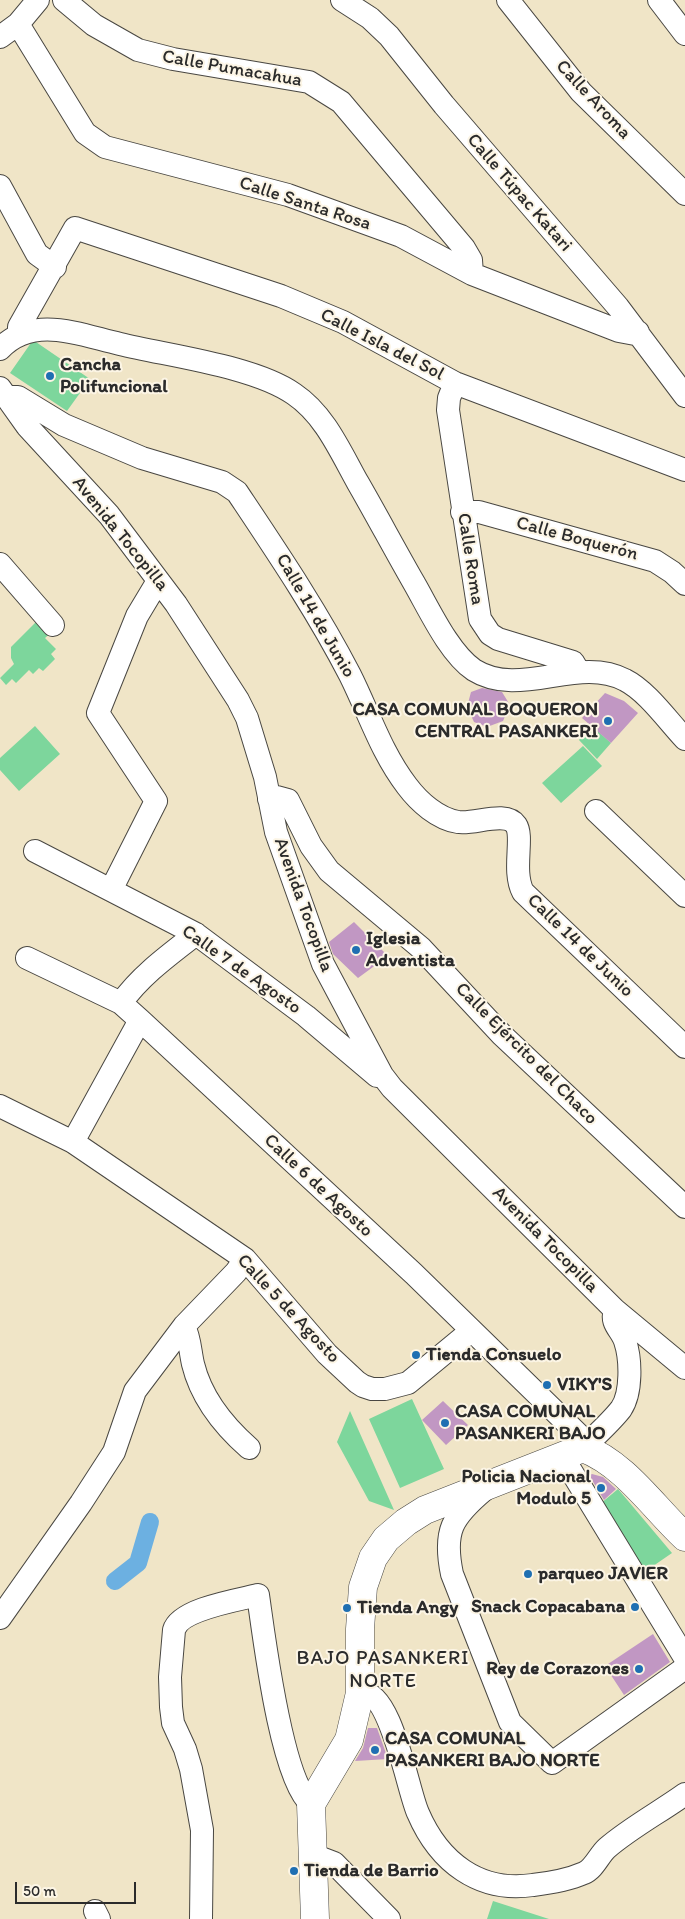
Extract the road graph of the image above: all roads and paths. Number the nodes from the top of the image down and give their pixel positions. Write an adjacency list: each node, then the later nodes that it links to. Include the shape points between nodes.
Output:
1 (38, 0): 7 (street)
2 (64, 0): 13 (street, Calle Pumacahua, via 94,25 138,50 310,82 326,91 341,102 464,248 471,260)
3 (342, 0): 6 (street, Calle Túpac Katari)
4 (508, 0): 11 (street, Calle Aroma, via 581,92)
5 (659, 0): 8 (street)
6 (368, 9): 14 (street, Calle Túpac Katari, via 444,105)
7 (18, 24): 9 (street); 13 (street, Calle Santa Rosa, via 84,133 105,147 288,195 401,236)
8 (685, 34)
9 (0, 37)
10 (0, 186): 12 (street, via 37,254)
11 (685, 194)
12 (55, 267): 15 (street, via 19,327); 17 (street, Calle Isla del Sol, via 75,228 281,296 343,322)
13 (472, 274): 14 (street, Calle Santa Rosa, via 619,331)
14 (638, 332): 19 (street, Calle Túpac Katari)
15 (19, 334): 16 (street); 26 (street, via 66,330 237,371 271,382 294,394 323,422 458,655 475,670 493,677 534,680)
16 (0, 349)
17 (455, 383): 20 (street, Calle Isla del Sol); 21 (street, Calle Roma, via 448,410)
18 (2, 392): 23 (street, Avenida Tocopilla, via 27,426 109,515); 37 (street, Calle 14 de Junio, via 18,396 64,425 142,458 222,482 238,492 304,592 351,677 389,761 408,788 440,816 460,823 512,820 518,828 517,874 523,892)
19 (685, 396)
20 (685, 470)
21 (462, 512): 24 (street, Calle Boquerón, via 479,512 655,561); 26 (street, Calle Roma, via 484,627 498,639 573,662)
22 (0, 564): 25 (street)
23 (158, 581): 28 (street, Avenida Tocopilla, via 176,604 247,718); 31 (street, via 137,616 98,713 156,801)
24 (685, 584)
25 (52, 625)
26 (579, 672): 27 (street, via 599,672 628,681)
27 (685, 739)
28 (269, 799): 38 (street, Avenida Tocopilla, via 276,832 323,964); 41 (street, Calle Ejército del Chaco, via 288,800 311,846 329,871 421,948 502,1035)
29 (596, 811): 32 (street)
30 (35, 851): 31 (street, Calle 7 de Agosto)
31 (111, 890): 33 (street, Calle 7 de Agosto)
32 (685, 896)
33 (196, 934): 35 (street, via 144,975); 38 (street, Calle 7 de Agosto, via 306,1016 377,1076)
34 (27, 958): 35 (street, Calle 6 de Agosto)
35 (121, 1003): 36 (street, Calle 6 de Agosto)
36 (140, 1020): 40 (street); 45 (street, Calle 6 de Agosto, via 414,1274)
37 (685, 1048)
38 (382, 1075): 43 (street, Avenida Tocopilla)
39 (0, 1106): 40 (street, Calle 5 de Agosto)
40 (73, 1142): 42 (street, Calle 5 de Agosto)
41 (685, 1207)
42 (245, 1259): 44 (street); 45 (street, Calle 5 de Agosto, via 327,1354 357,1382 372,1389 408,1383)
43 (615, 1310): 46 (street, Avenida Tocopilla); 48 (street, via 614,1322 625,1340 629,1358 627,1391 622,1408)
44 (184, 1326): 47 (street, via 193,1365 212,1407 232,1433); 51 (street, via 136,1392 114,1452 82,1503)
45 (471, 1331): 48 (street, Calle 6 de Agosto, via 578,1434)
46 (685, 1368)
47 (249, 1448)
48 (572, 1452): 49 (main road); 50 (main road, via 599,1454 613,1464); 52 (street, Calle 6 de Agosto)
49 (487, 1487): 53 (street, via 457,1515 450,1528 447,1552 452,1574 510,1722 552,1763); 54 (main road, via 445,1501 406,1522 386,1539 373,1558 363,1587)
50 (685, 1537)
51 (0, 1618)
52 (685, 1658)
53 (685, 1668)
54 (360, 1692): 55 (street, via 371,1695 386,1713 410,1795 428,1833 444,1854 467,1873 497,1886 547,1883 587,1872 607,1848); 56 (main road, via 350,1740)
55 (685, 1794)
56 (311, 1804): 57 (main road); 58 (street, via 301,1792 277,1716 258,1595 188,1616 176,1623 170,1677 171,1707 173,1722 191,1769 202,1830)
57 (313, 1855): 59 (main road); 60 (street, via 334,1863)
58 (200, 1919)
59 (315, 1919)
60 (389, 1919)

